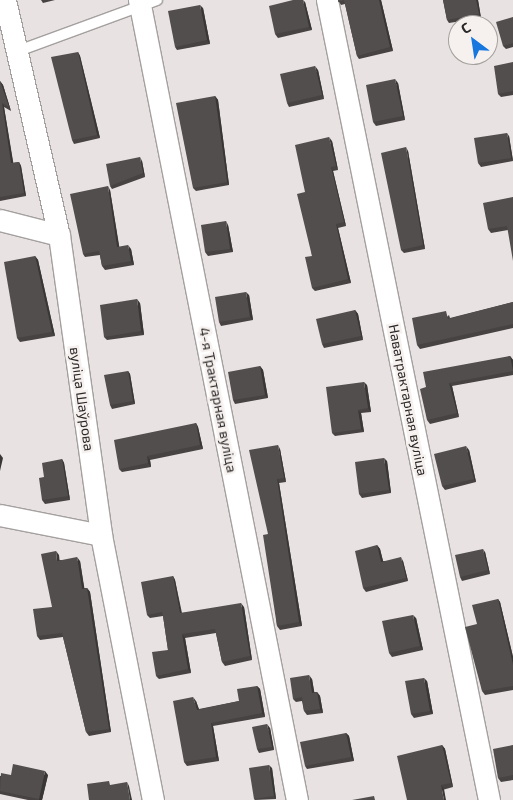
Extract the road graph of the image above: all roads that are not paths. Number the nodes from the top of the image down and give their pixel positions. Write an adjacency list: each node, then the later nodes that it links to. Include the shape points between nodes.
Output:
1 (5, 0): 4 (street, вуліца Шаўрова)
2 (327, 0): 11 (street, Наватрактарная вуліца)
3 (145, 3): 4 (lane); 10 (street, 4-я Трактарная вуліца)
4 (18, 51): 6 (street, вуліца Шаўрова)
5 (0, 220): 6 (street)
6 (59, 235): 8 (street, вуліца Шаўрова)
7 (0, 515): 8 (street)
8 (101, 535): 9 (street, вуліца Шаўрова)
9 (153, 800)
10 (297, 800)
11 (489, 800)

